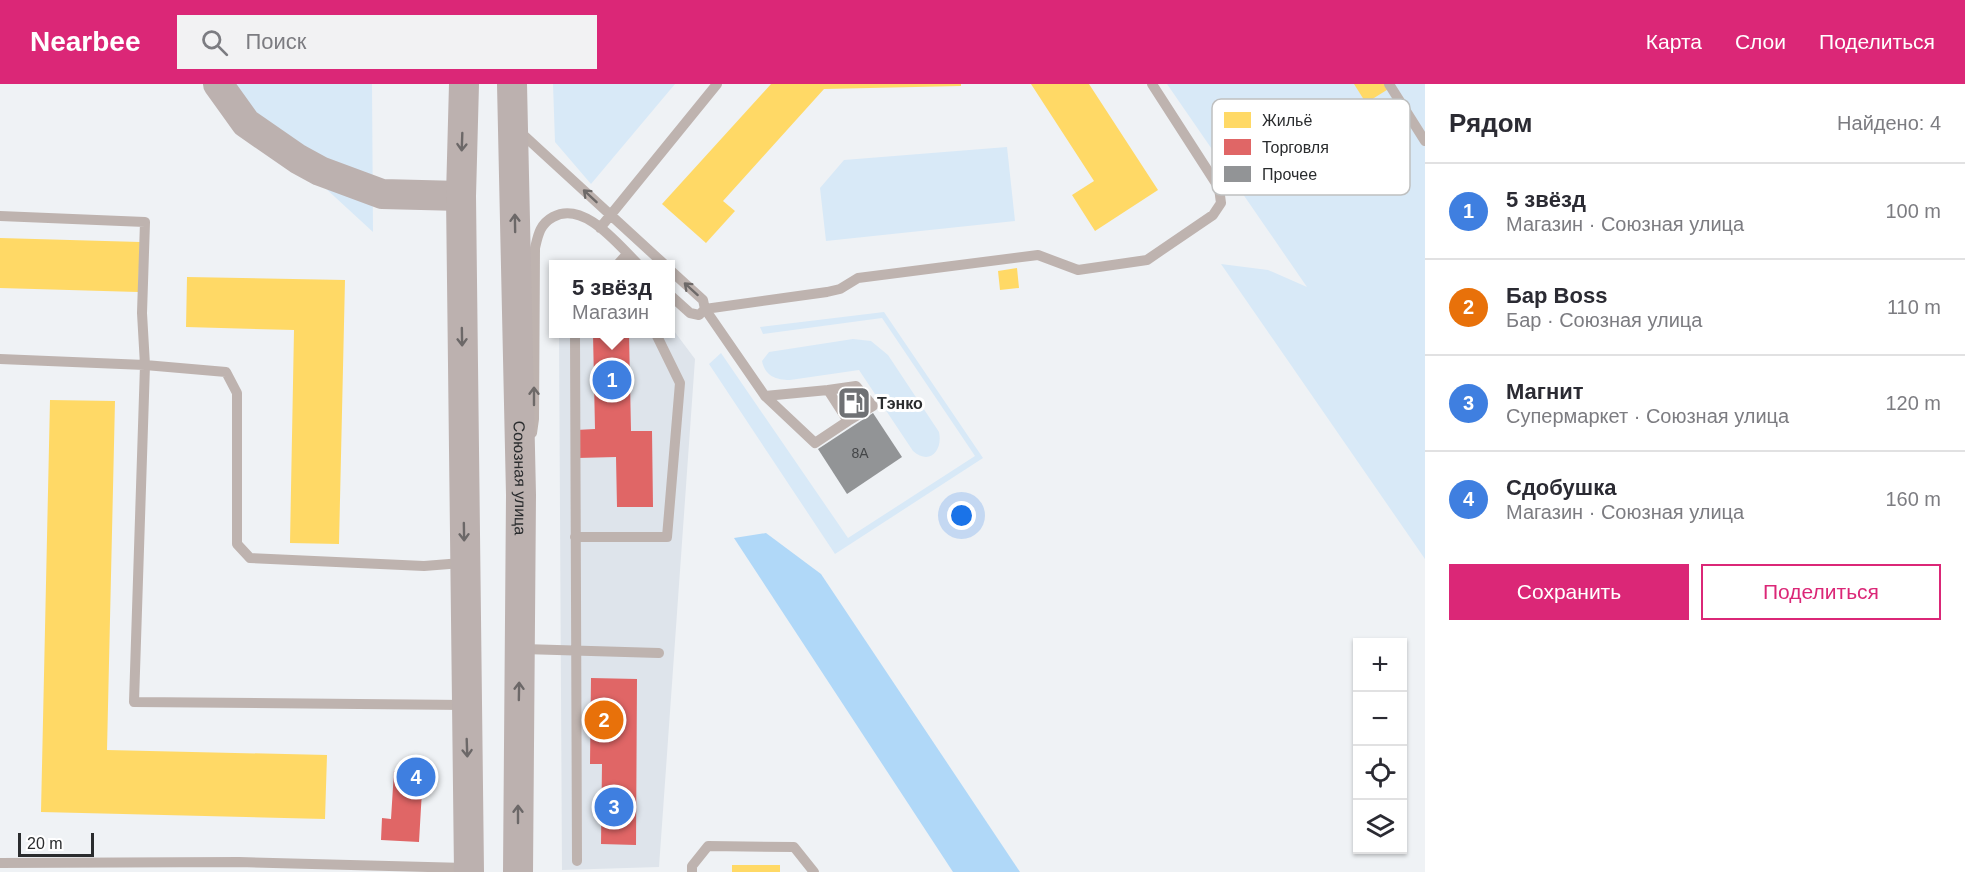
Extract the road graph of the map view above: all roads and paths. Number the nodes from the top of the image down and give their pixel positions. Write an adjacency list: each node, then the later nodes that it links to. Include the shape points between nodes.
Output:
1 (218, 84): 13 (main road, via 246,123 320,171 382,194)
2 (464, 84): 13 (main road, one-way to 13)
3 (512, 84): 9 (main road, Союзная улица)
4 (717, 84): 14 (lane)
5 (1152, 84): 11 (lane)
6 (1389, 84): 7 (lane)
7 (1398, 99)
8 (1410, 117): 10 (lane)
9 (513, 125): 14 (lane, one-way to 9); 31 (main road, Союзная улица, one-way to 9)
10 (1425, 141)
11 (1212, 177)
12 (1220, 195): 23 (lane, via 1221,203 1213,215 1147,260 1078,270 1038,255 858,278 827,292)
13 (461, 196): 33 (main road, one-way to 33)
14 (610, 215): 16 (lane); 20 (lane)
15 (0, 216): 27 (lane, via 145,222)
16 (600, 228): 17 (lane); 31 (lane, one-way to 16, via 534,418 535,248 539,230 560,213 575,212)
17 (627, 254): 18 (lane); 19 (lane)
18 (622, 260)
19 (634, 260)
20 (660, 260)
21 (675, 275): 23 (lane, one-way to 21, via 703,300)
22 (675, 300): 23 (lane, via 690,313 699,315)
23 (705, 309): 29 (lane)
24 (575, 338): 32 (lane)
25 (658, 338): 32 (lane, via 680,383 668,537)
26 (0, 359): 27 (lane)
27 (145, 365): 33 (lane, via 226,372 234,386 237,544 250,558 423,566); 37 (lane, via 134,702)
28 (828, 390): 29 (lane); 30 (lane); 30 (lane, via 856,387 873,406)
29 (765, 396): 30 (lane, via 815,443)
30 (848, 421)
31 (521, 495): 34 (main road, Союзная улица)
32 (575, 537): 35 (lane)
33 (464, 563): 37 (main road)
34 (519, 649): 35 (lane); 42 (main road, Союзная улица, one-way to 34)
35 (576, 650): 36 (lane); 38 (lane)
36 (659, 653)
37 (466, 705): 41 (main road, one-way to 41)
38 (577, 861)
39 (0, 863): 40 (lane)
40 (239, 867): 41 (lane)
41 (469, 870)
42 (518, 872)
43 (692, 872): 44 (lane, via 692,866 708,846 794,847)
44 (814, 872)

